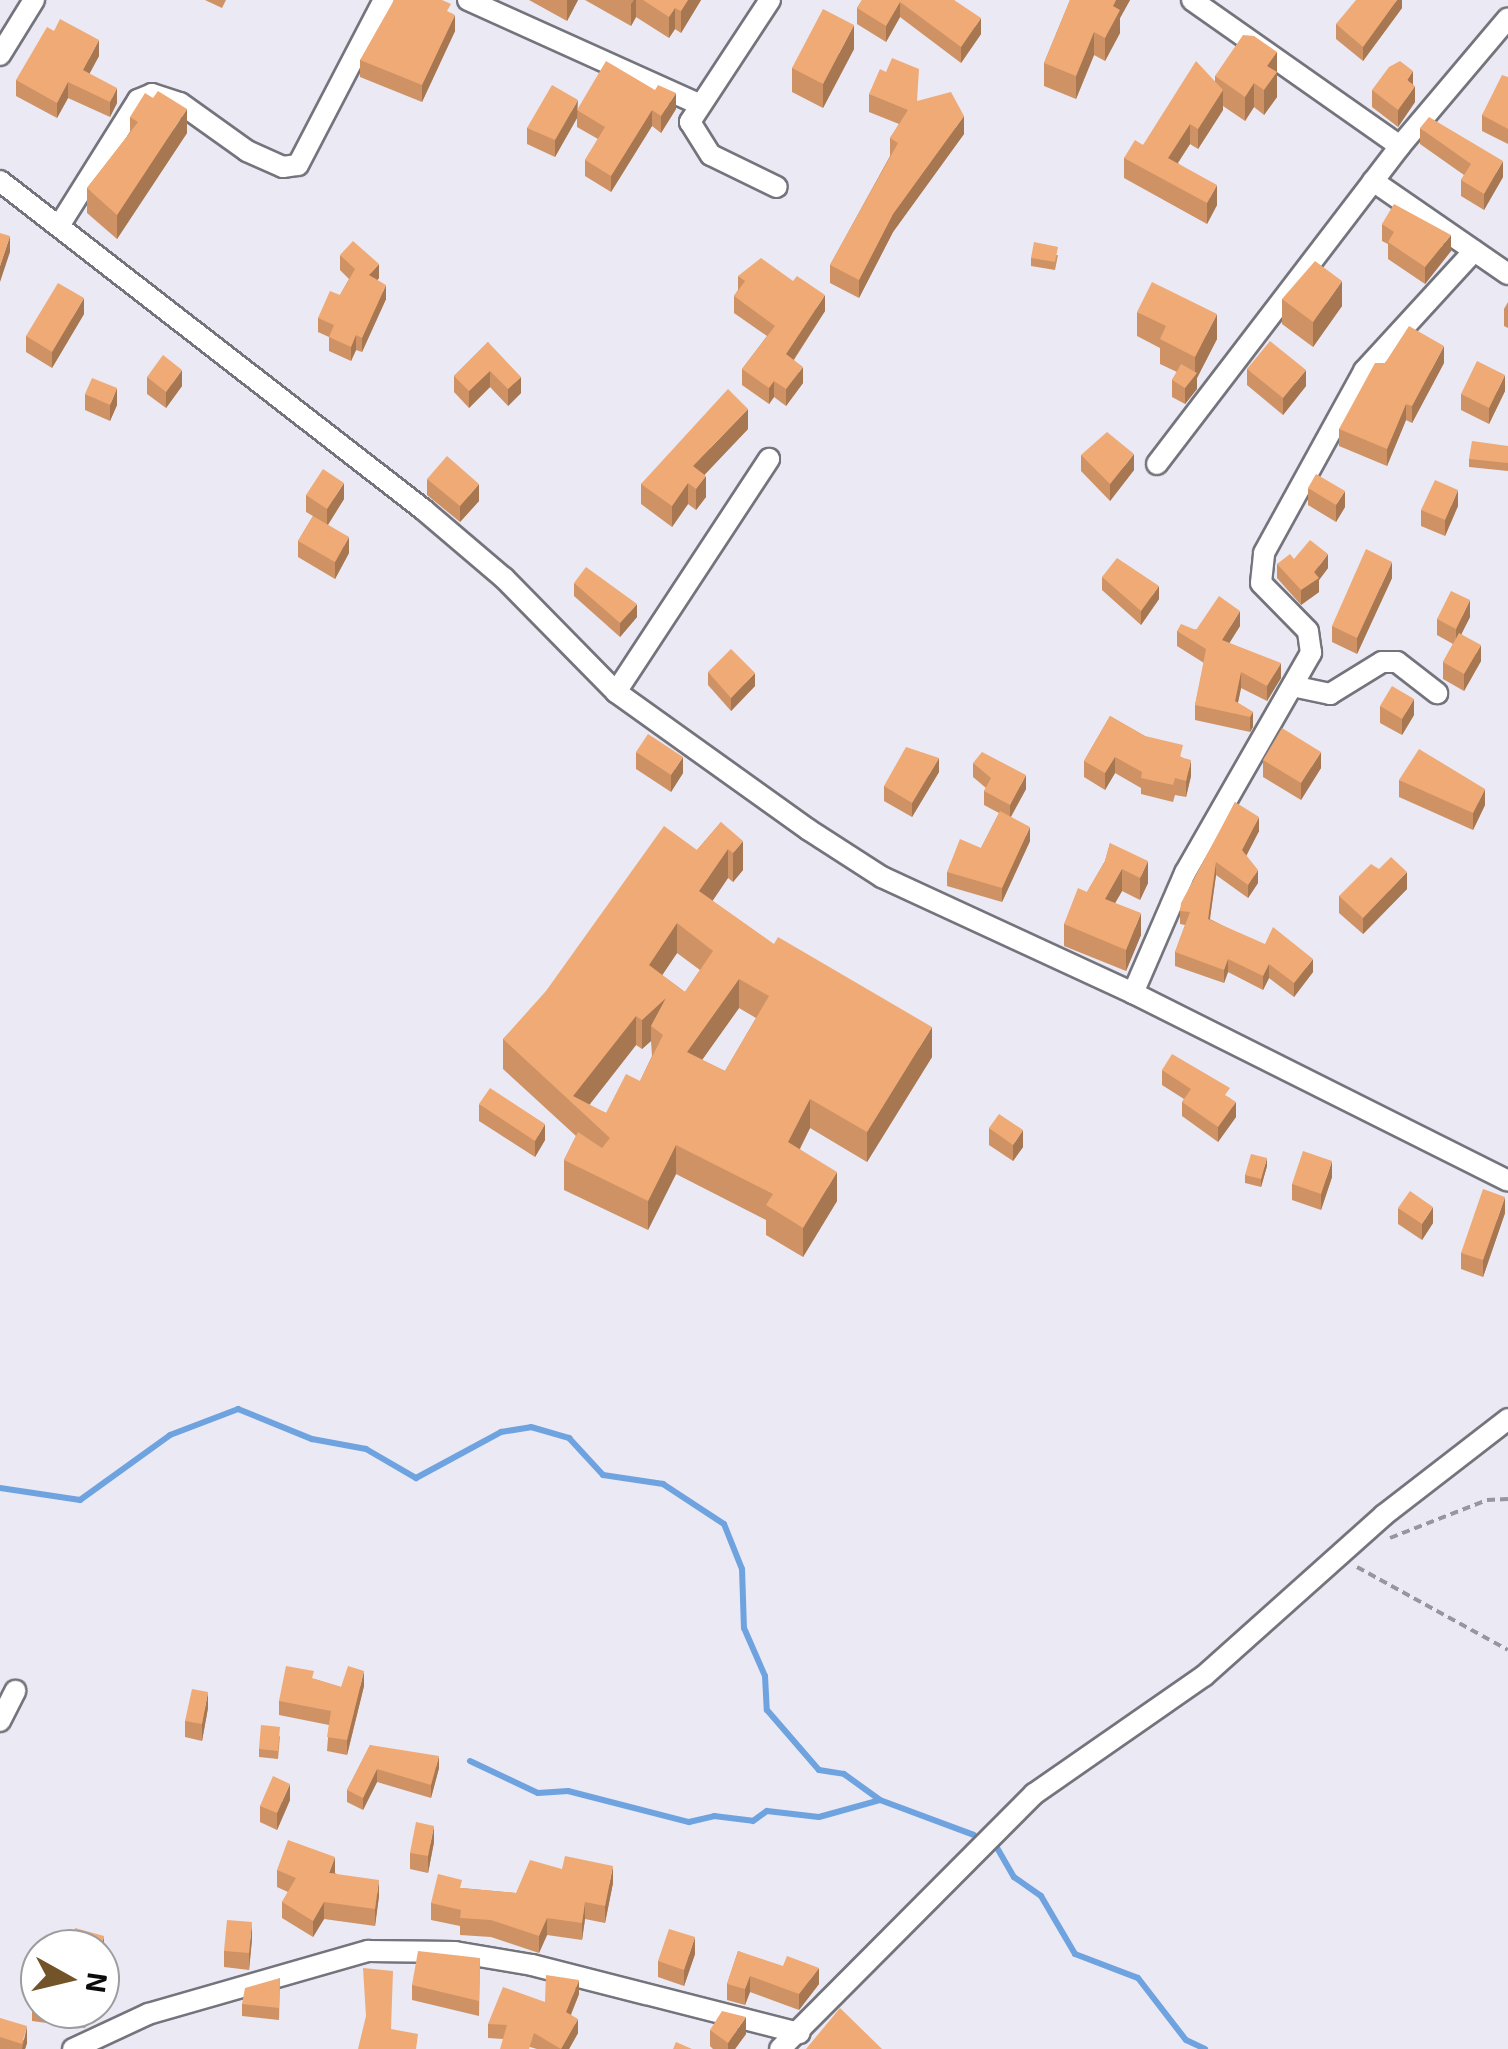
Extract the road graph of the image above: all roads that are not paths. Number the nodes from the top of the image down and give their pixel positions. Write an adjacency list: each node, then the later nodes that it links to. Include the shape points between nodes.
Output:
1 (34, 0): 7 (street)
2 (384, 0): 13 (street, via 298,165 283,167 247,151 180,103 152,94 138,100)
3 (468, 0): 8 (street)
4 (1192, 0): 9 (street)
5 (763, 2): 8 (street)
6 (1508, 18): 9 (street)
7 (0, 55)
8 (698, 104): 12 (street, via 690,122 696,141)
9 (1400, 146): 10 (street)
10 (1373, 181): 14 (street); 17 (street)
11 (0, 182): 13 (street)
12 (777, 187)
13 (59, 226): 19 (street, via 424,510 504,578)
14 (1474, 251): 15 (street); 18 (street, via 1364,371 1264,554 1261,583 1312,641)
15 (1508, 274)
16 (769, 459): 19 (street)
17 (1158, 464)
18 (1297, 686): 20 (street, via 1330,694 1382,662 1397,662); 21 (street, via 1184,873)
19 (616, 692): 21 (street, via 714,767 882,877)
20 (1438, 693)
21 (1133, 993): 22 (street)
22 (1508, 1181)
23 (1508, 1419): 26 (street, via 1204,1676 995,1828 894,1941)
24 (15, 1691): 25 (street)
25 (0, 1721)
26 (800, 2032): 27 (street, via 532,1964 455,1952 368,1951 148,2014); 28 (street)
27 (73, 2049)
28 (780, 2049)

